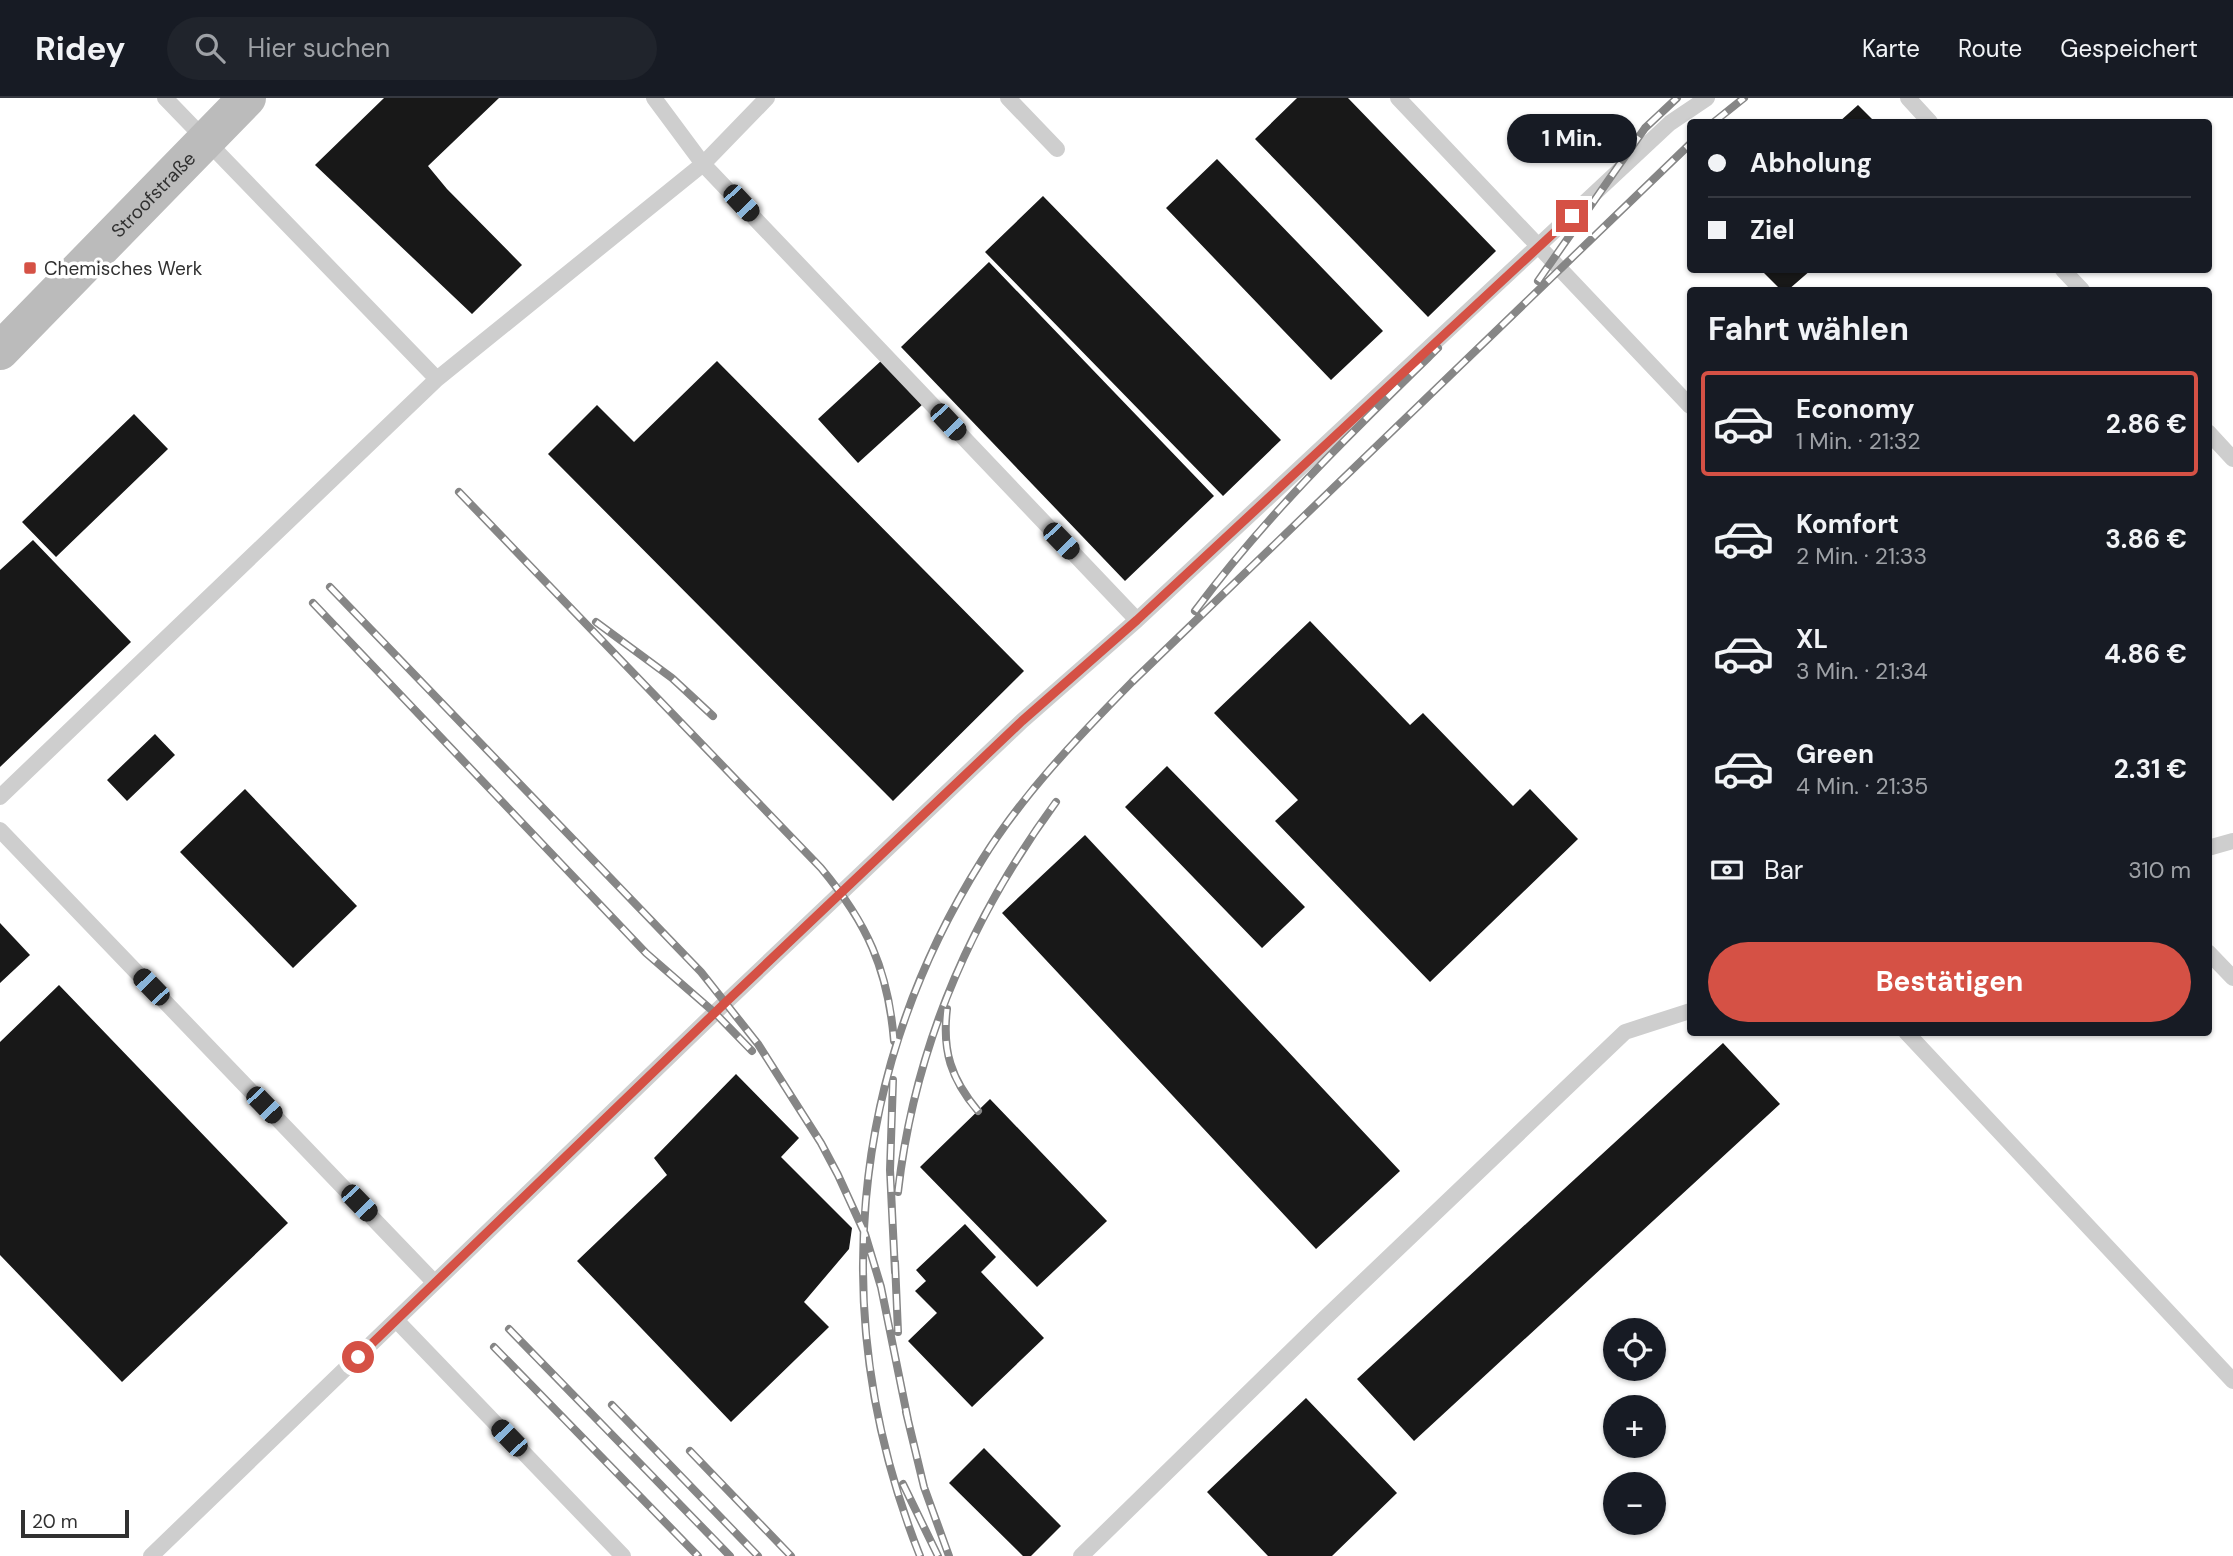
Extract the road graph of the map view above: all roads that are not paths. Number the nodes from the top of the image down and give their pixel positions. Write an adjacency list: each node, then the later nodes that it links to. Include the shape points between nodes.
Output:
1 (165, 98): 10 (lane)
2 (247, 98): 10 (street, Stroofstraße)
3 (654, 98): 12 (lane)
4 (767, 98): 12 (lane)
5 (1008, 98): 11 (lane)
6 (1398, 98): 13 (lane)
7 (1707, 98): 13 (lane, via 1670,123)
8 (1908, 98): 9 (lane)
9 (1927, 119)
10 (206, 140): 16 (street, Stroofstraße); 17 (lane)
11 (1057, 149)
12 (703, 164): 17 (lane); 21 (lane)
13 (1539, 246): 18 (lane); 21 (lane)
14 (2066, 273): 15 (lane)
15 (2079, 287)
16 (0, 351)
17 (437, 379): 22 (lane)
18 (1687, 403)
19 (2212, 436): 20 (lane)
20 (2233, 459)
21 (1137, 620): 30 (lane, via 1022,721)
22 (0, 797)
23 (0, 830): 30 (lane)
24 (2233, 841): 25 (lane)
25 (2212, 847)
26 (2212, 956): 27 (lane)
27 (2233, 978)
28 (1687, 1012): 35 (lane, via 1625,1032)
29 (1910, 1036): 32 (lane)
30 (434, 1282): 31 (lane)
31 (396, 1320): 33 (lane); 34 (lane)
32 (2233, 1381)
33 (150, 1556)
34 (623, 1556)
35 (1081, 1556)

